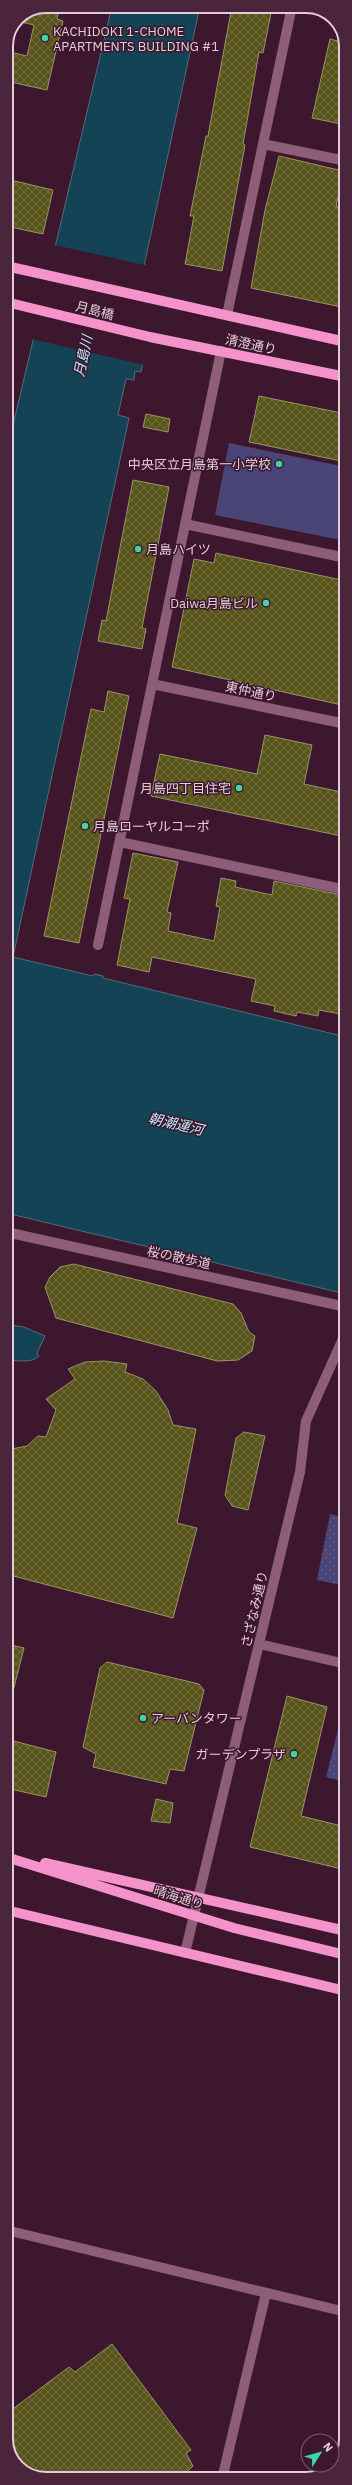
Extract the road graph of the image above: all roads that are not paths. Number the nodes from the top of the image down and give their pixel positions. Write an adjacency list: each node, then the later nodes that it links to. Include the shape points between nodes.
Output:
1 (291, 13): 2 (street)
2 (263, 144): 3 (street); 7 (street)
3 (339, 160)
4 (13, 267): 5 (main road, 月島橋)
5 (157, 299): 7 (main road, 清澄通り)
6 (13, 304): 8 (main road, 月島橋)
7 (227, 315): 9 (main road, 清澄通り)
8 (150, 337): 10 (main road, 清澄通り)
9 (339, 340)
10 (221, 351): 11 (main road, 清澄通り); 12 (street)
11 (339, 376)
12 (185, 524): 13 (street); 14 (street)
13 (339, 557)
14 (152, 684): 15 (street, 東仲通り); 16 (street)
15 (339, 723)
16 (120, 842): 17 (street); 18 (street)
17 (339, 889)
18 (98, 945)
19 (13, 1234): 20 (street, 桜の散歩道)
20 (339, 1305)
21 (339, 1348): 22 (street, さざなみ通り, via 306,1421 300,1472)
22 (259, 1644): 23 (street); 26 (street, さざなみ通り)
23 (339, 1662)
24 (13, 1858): 26 (main road, 晴海通り)
25 (13, 1858): 28 (main road, 晴海通り)
26 (199, 1898): 28 (street, さざなみ通り); 29 (main road, 晴海通り)
27 (13, 1912): 30 (main road)
28 (195, 1916): 30 (street, さざなみ通り); 31 (main road, 晴海通り)
29 (339, 1929)
30 (185, 1953): 32 (main road)
31 (339, 1954)
32 (339, 1989)
33 (13, 2232): 34 (street)
34 (266, 2293): 35 (street); 36 (street)
35 (339, 2310)
36 (224, 2472)

